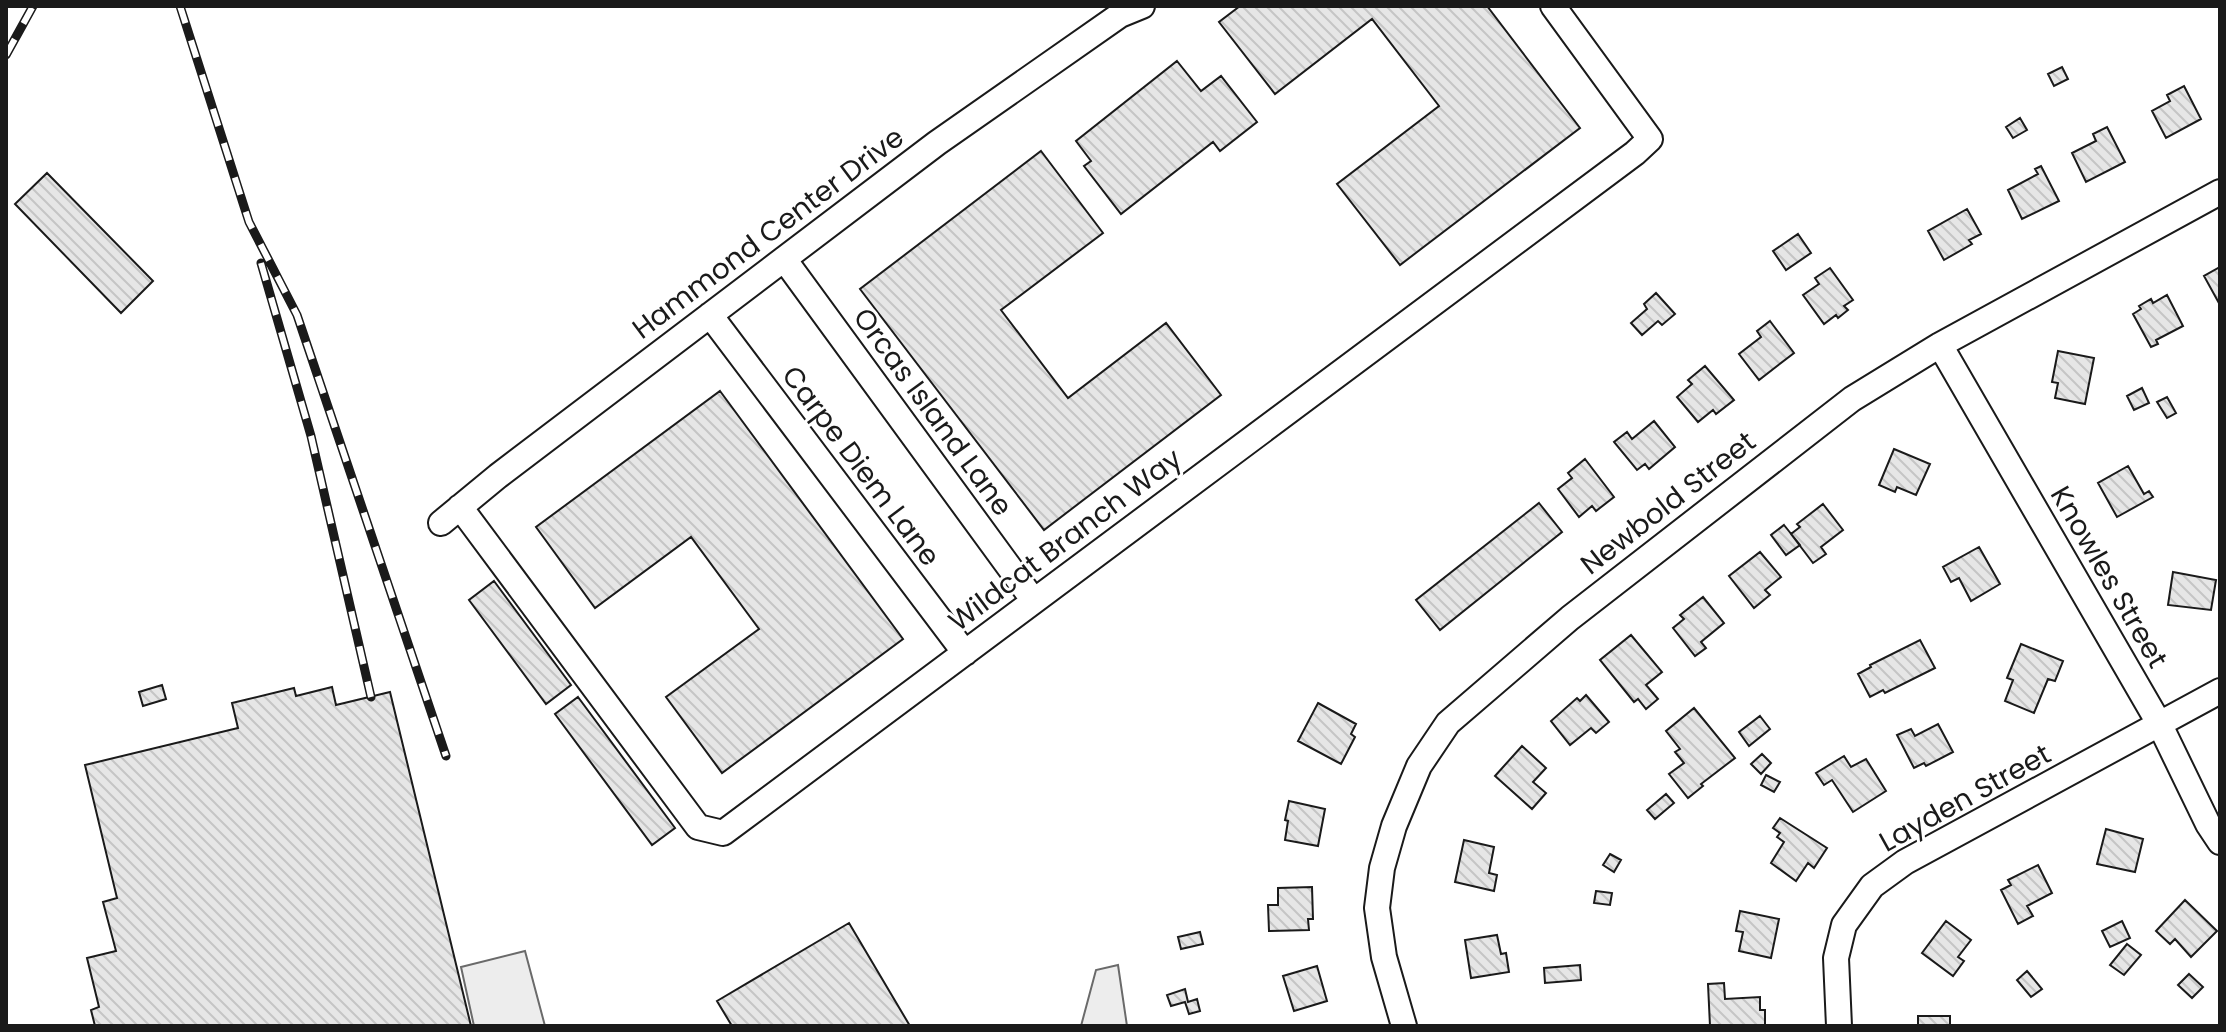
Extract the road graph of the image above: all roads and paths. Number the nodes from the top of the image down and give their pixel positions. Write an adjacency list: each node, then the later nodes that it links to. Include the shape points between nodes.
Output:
1 (1142, 6): 4 (street, Hammond Center Drive, via 1120,15 950,133)
2 (1553, 6): 8 (street, Wildcat Branch Way, via 1650,139)
3 (2220, 192): 6 (street, Newbold Street)
4 (784, 259): 5 (street, Hammond Center Drive); 8 (street, Orcas Island Lane)
5 (710, 315): 7 (street, Hammond Center Drive); 9 (street, Carpe Diem Lane)
6 (1940, 345): 11 (street, Knowles Street); 13 (street, Newbold Street, via 1852,399 1768,463 1570,618 1448,723 1419,766 1382,868 1377,908 1384,957)
7 (450, 515): 9 (street, Wildcat Branch Way, via 698,827 723,833)
8 (1034, 601): 9 (street, Wildcat Branch Way)
9 (965, 653)
10 (2220, 691): 11 (street, Layden Street)
11 (2160, 725): 12 (street, Knowles Street); 14 (street, Layden Street, via 1905,862 1872,886 1841,936 1836,958)
12 (2220, 842)
13 (1404, 1026)
14 (1839, 1026)

